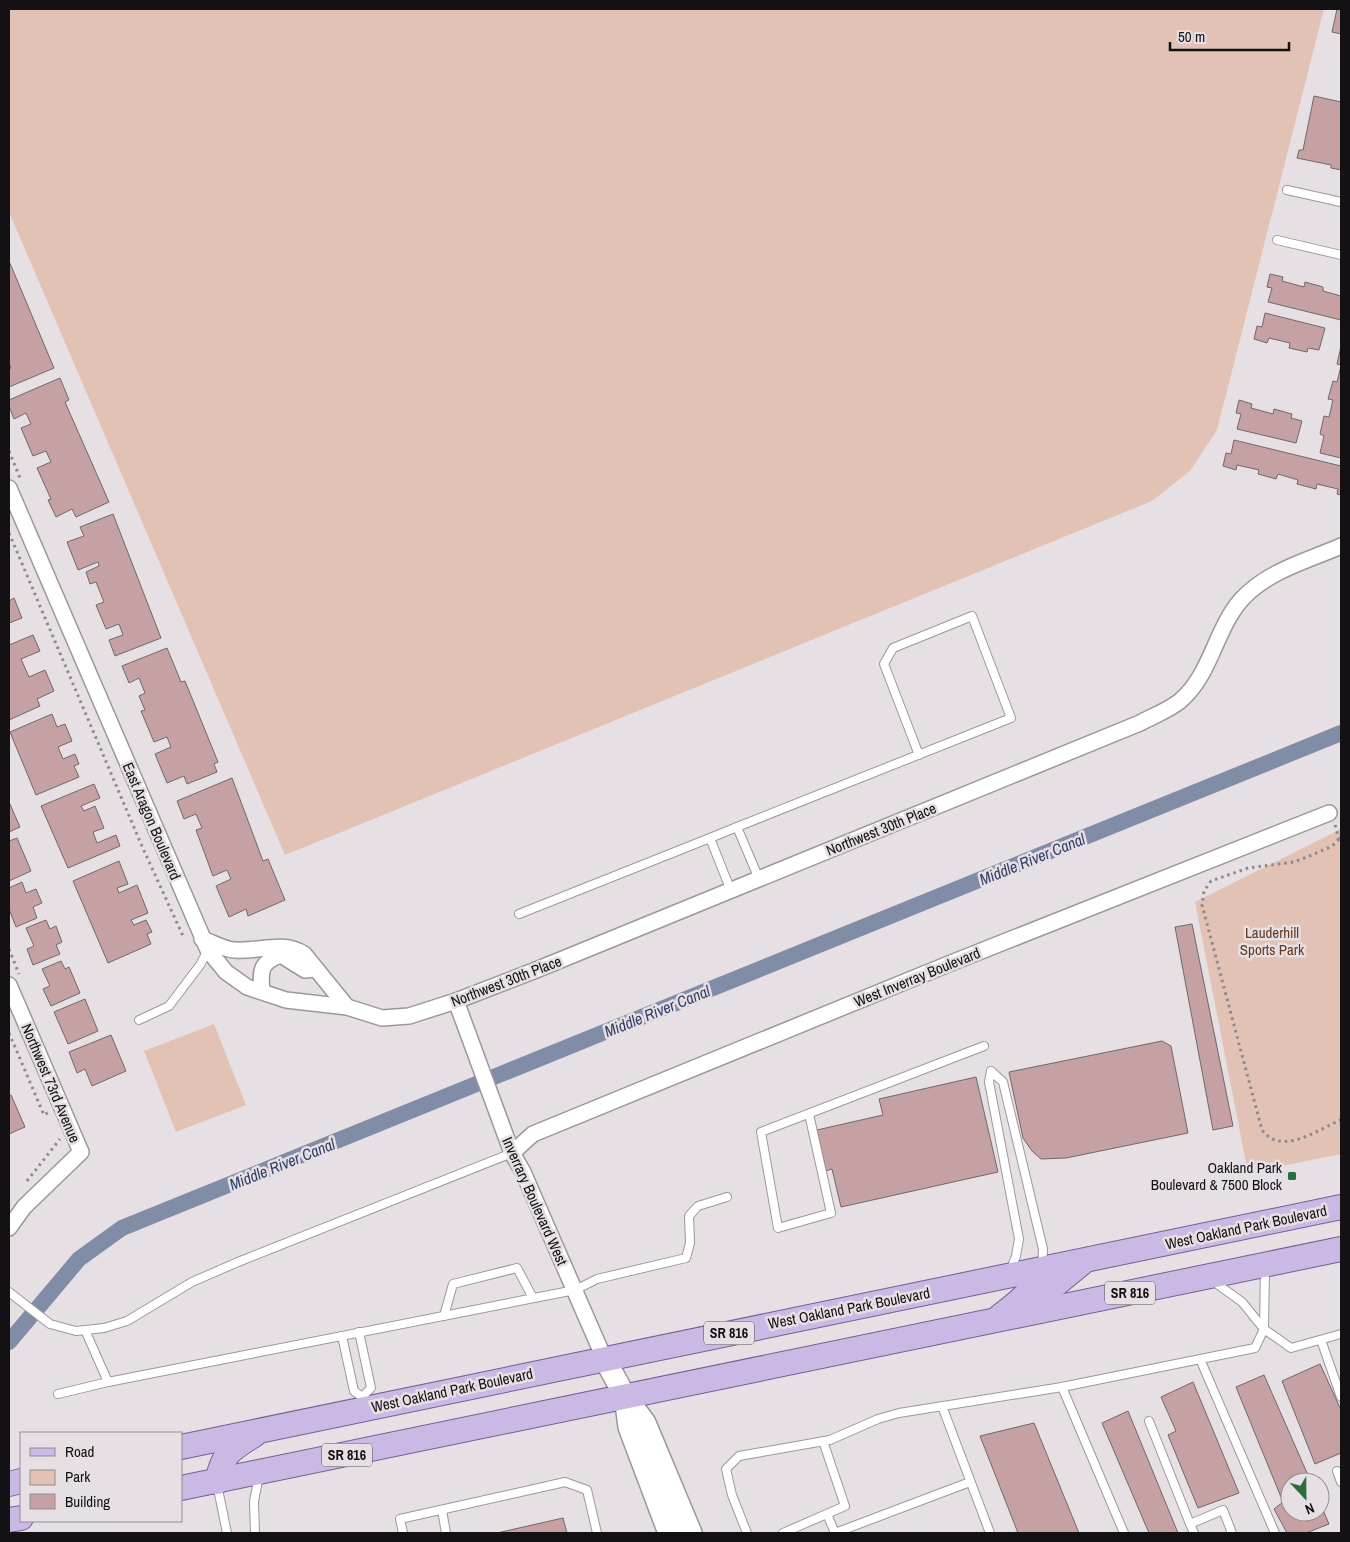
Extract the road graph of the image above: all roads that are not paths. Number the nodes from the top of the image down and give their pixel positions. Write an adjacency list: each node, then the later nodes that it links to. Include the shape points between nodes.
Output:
1 (1287, 190): 2 (lane)
2 (1341, 202)
3 (1277, 240): 4 (lane)
4 (1341, 255)
5 (9, 488): 14 (street, East Aragon Boulevard)
6 (1341, 546): 11 (street, Northwest 30th Place, via 1266,578 1224,622 1197,681 1180,701 1140,724)
7 (920, 755): 7 (lane, via 1011,718 972,616 893,648 884,664); 9 (lane)
8 (1329, 813): 24 (street, West Inverray Boulevard, via 533,1134)
9 (737, 828): 10 (lane); 11 (lane)
10 (710, 838): 12 (lane); 13 (lane)
11 (758, 879): 12 (street, Northwest 30th Place)
12 (731, 891): 18 (street, Northwest 30th Place)
13 (519, 914)
14 (204, 951): 15 (street, via 285,946 304,954); 17 (street, East Aragon Boulevard, via 247,987); 21 (lane, via 169,1006)
15 (314, 969): 17 (street, via 305,970 281,955 269,960 260,972); 19 (street)
16 (9, 985): 27 (street, Northwest 73rd Avenue, via 81,1152 24,1206)
17 (262, 991): 19 (street, East Aragon Boulevard, via 286,1000)
18 (456, 1001): 20 (street, Northwest 30th Place); 24 (street, Inverrary Boulevard West)
19 (347, 1007): 20 (street, East Aragon Boulevard, via 382,1018)
20 (410, 1016)
21 (139, 1020)
22 (984, 1046): 23 (lane)
23 (809, 1114): 23 (lane, via 761,1132 778,1228 831,1213)
24 (512, 1153): 34 (street, Inverrary Boulevard West); 41 (lane, via 192,1282 127,1321)
25 (727, 1197): 34 (lane, via 698,1206 689,1216 690,1243 686,1258 597,1279)
26 (1341, 1208): 29 (main road, West Oakland Park Boulevard / SR 816)
27 (9, 1228)
28 (1341, 1249): 30 (main road, SR 816)
29 (1088, 1259): 31 (main road, West Oakland Park Boulevard / SR 816); 37 (main road, via 1050,1290)
30 (1266, 1264): 33 (main road, SR 816); 40 (lane)
31 (1042, 1269): 32 (main road, West Oakland Park Boulevard / SR 816); 32 (lane, via 1043,1249 1003,1082 991,1071 989,1082 1019,1239); 39 (main road, via 1033,1289)
32 (1008, 1276): 46 (main road, West Oakland Park Boulevard / SR 816)
33 (1207, 1277): 37 (main road, SR 816); 40 (lane, via 1242,1302)
34 (575, 1290): 36 (lane); 46 (street, Inverrary Boulevard West)
35 (12, 1294): 41 (lane, via 50,1324 64,1329)
36 (533, 1298): 38 (lane); 38 (lane, via 517,1268 453,1284)
37 (1040, 1311): 39 (main road, SR 816)
38 (444, 1316): 42 (lane)
39 (994, 1321): 51 (main road, SR 816)
40 (1264, 1329): 45 (lane, via 1291,1348); 47 (lane, via 1255,1348)
41 (86, 1330): 48 (lane)
42 (359, 1332): 44 (lane); 53 (lane, via 371,1388)
43 (1341, 1334): 45 (lane)
44 (342, 1336): 48 (lane); 53 (lane, via 354,1392)
45 (1321, 1340): 52 (lane)
46 (604, 1358): 51 (street, Inverrary Boulevard West); 53 (main road, West Oakland Park Boulevard / SR 816)
47 (1200, 1359): 49 (lane); 82 (lane)
48 (108, 1382): 50 (lane)
49 (1062, 1387): 54 (lane); 79 (lane)
50 (58, 1394)
51 (626, 1396): 60 (main road, SR 816); 73 (street, Inverrary Boulevard West, via 628,1427); 74 (street, Inverrary Boulevard West, via 646,1423)
52 (1341, 1397)
53 (363, 1402): 56 (main road, West Oakland Park Boulevard / SR 816)
54 (942, 1406): 57 (lane, via 878,1419); 62 (lane)
55 (1149, 1421): 67 (lane)
56 (262, 1430): 58 (main road, West Oakland Park Boulevard / SR 816); 61 (main road, via 234,1448 221,1461)
57 (823, 1441): 66 (lane, via 845,1506); 75 (lane, via 739,1456 726,1469)
58 (182, 1447)
59 (1337, 1471): 63 (lane)
60 (260, 1473): 61 (main road, SR 816); 70 (lane, via 254,1501)
61 (217, 1482): 64 (main road, SR 816); 69 (lane)
62 (970, 1482): 77 (lane); 78 (lane)
63 (1341, 1482)
64 (182, 1488)
65 (442, 1510): 68 (lane); 71 (lane, via 400,1519); 72 (lane, via 566,1482 587,1490)
66 (827, 1514): 76 (lane); 77 (lane)
67 (1190, 1524): 80 (lane); 81 (lane, via 1223,1510)
68 (446, 1532)
69 (227, 1533)
70 (255, 1533)
71 (403, 1533)
72 (596, 1533)
73 (670, 1533)
74 (691, 1533)
75 (747, 1533)
76 (783, 1533)
77 (835, 1533)
78 (990, 1533)
79 (1124, 1533)
80 (1194, 1533)
81 (1232, 1533)
82 (1275, 1533)

